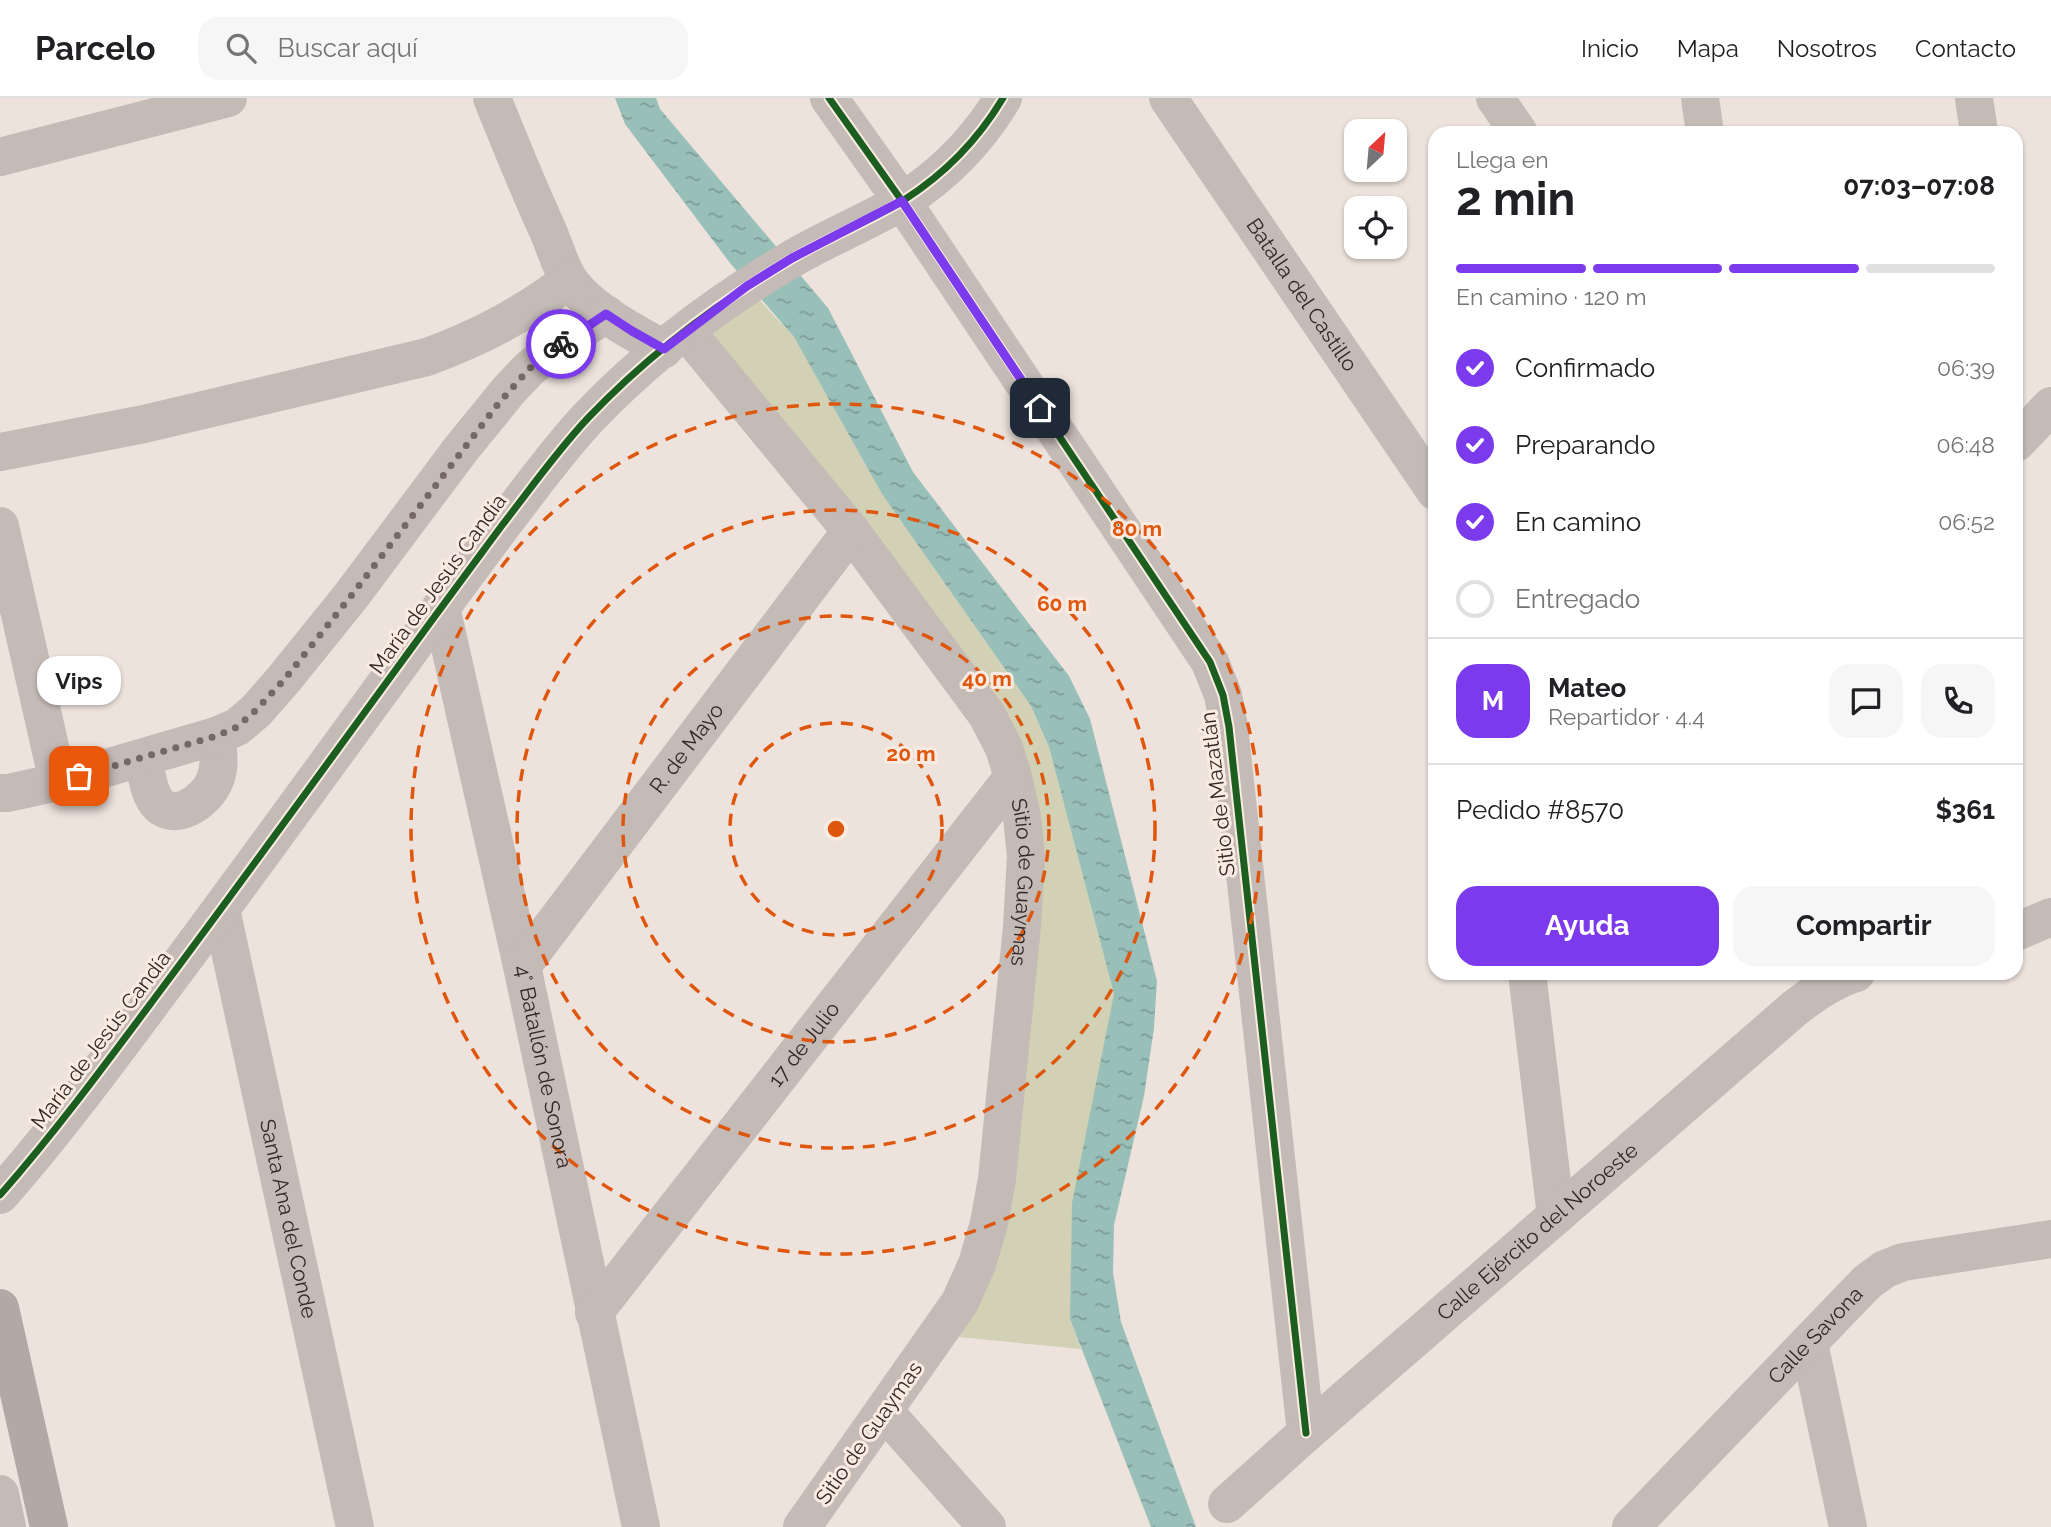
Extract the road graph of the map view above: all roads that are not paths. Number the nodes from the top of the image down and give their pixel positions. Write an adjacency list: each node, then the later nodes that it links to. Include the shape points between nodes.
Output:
1 (228, 98): 12 (street)
2 (492, 98): 14 (street)
3 (829, 98): 13 (street, Sitio de Mazatlán)
4 (1003, 98): 13 (street, María de Jesús Candía, via 964,152)
5 (1168, 98): 20 (street, Batalla del Castillo)
6 (1495, 98): 9 (street)
7 (1700, 98): 10 (street)
8 (1974, 98): 11 (street)
9 (1514, 126)
10 (1704, 126)
11 (1978, 126)
12 (0, 157)
13 (902, 201): 16 (street, María de Jesús Candía, via 792,258); 43 (street, Sitio de Mazatlán, via 1210,662 1223,695)
14 (569, 280): 15 (street); 19 (street, via 511,320 427,357 157,421)
15 (606, 314): 16 (street, via 632,331); 24 (street, via 556,347 509,390 284,680 247,719)
16 (675, 340): 22 (street, Sitio de Guaymas); 23 (street, María de Jesús Candía, via 622,384 557,452)
17 (2051, 406): 18 (street)
18 (2023, 432)
19 (0, 452)
20 (1428, 481)
21 (0, 526): 27 (street)
22 (850, 531): 26 (street, Sitio de Guaymas, via 987,715); 32 (street, R. de Mayo)
23 (441, 607): 29 (street, María de Jesús Candía); 32 (street, 4° Batallón de Sonora)
24 (216, 736): 25 (street); 25 (street, via 219,767 215,782 197,803 184,809 173,812 153,798)
25 (143, 758): 27 (street)
26 (1013, 777): 40 (street, 17 de Julio); 42 (street, Sitio de Guaymas, via 1026,856 997,1179 989,1223 960,1302)
27 (58, 782): 28 (street)
28 (0, 793)
29 (222, 909): 36 (street, María de Jesús Candía, via 46,1142); 48 (street, Santa Ana del Conde)
30 (2051, 917): 31 (street)
31 (2023, 929)
32 (522, 966): 40 (street, 4° Batallón de Sonora)
33 (1528, 980): 37 (street)
34 (1831, 980): 35 (street, Calle Ejército del Noroeste)
35 (1812, 984): 37 (street, Calle Ejército del Noroeste)
36 (0, 1195)
37 (1556, 1216): 43 (street, Calle Ejército del Noroeste)
38 (2050, 1242): 41 (street, Calle Savona, via 1903,1262 1885,1269)
39 (0, 1308): 47 (main road)
40 (594, 1313): 49 (street, 4° Batallón de Sonora)
41 (1809, 1343): 52 (street, Calle Savona); 53 (street)
42 (885, 1412): 50 (street, Sitio de Guaymas); 51 (street)
43 (1306, 1433): 45 (street, Calle Ejército del Noroeste)
44 (0, 1494): 46 (street)
45 (1227, 1504)
46 (8, 1527)
47 (49, 1527)
48 (355, 1527)
49 (641, 1527)
50 (802, 1527)
51 (987, 1527)
52 (1630, 1527)
53 (1848, 1527)

